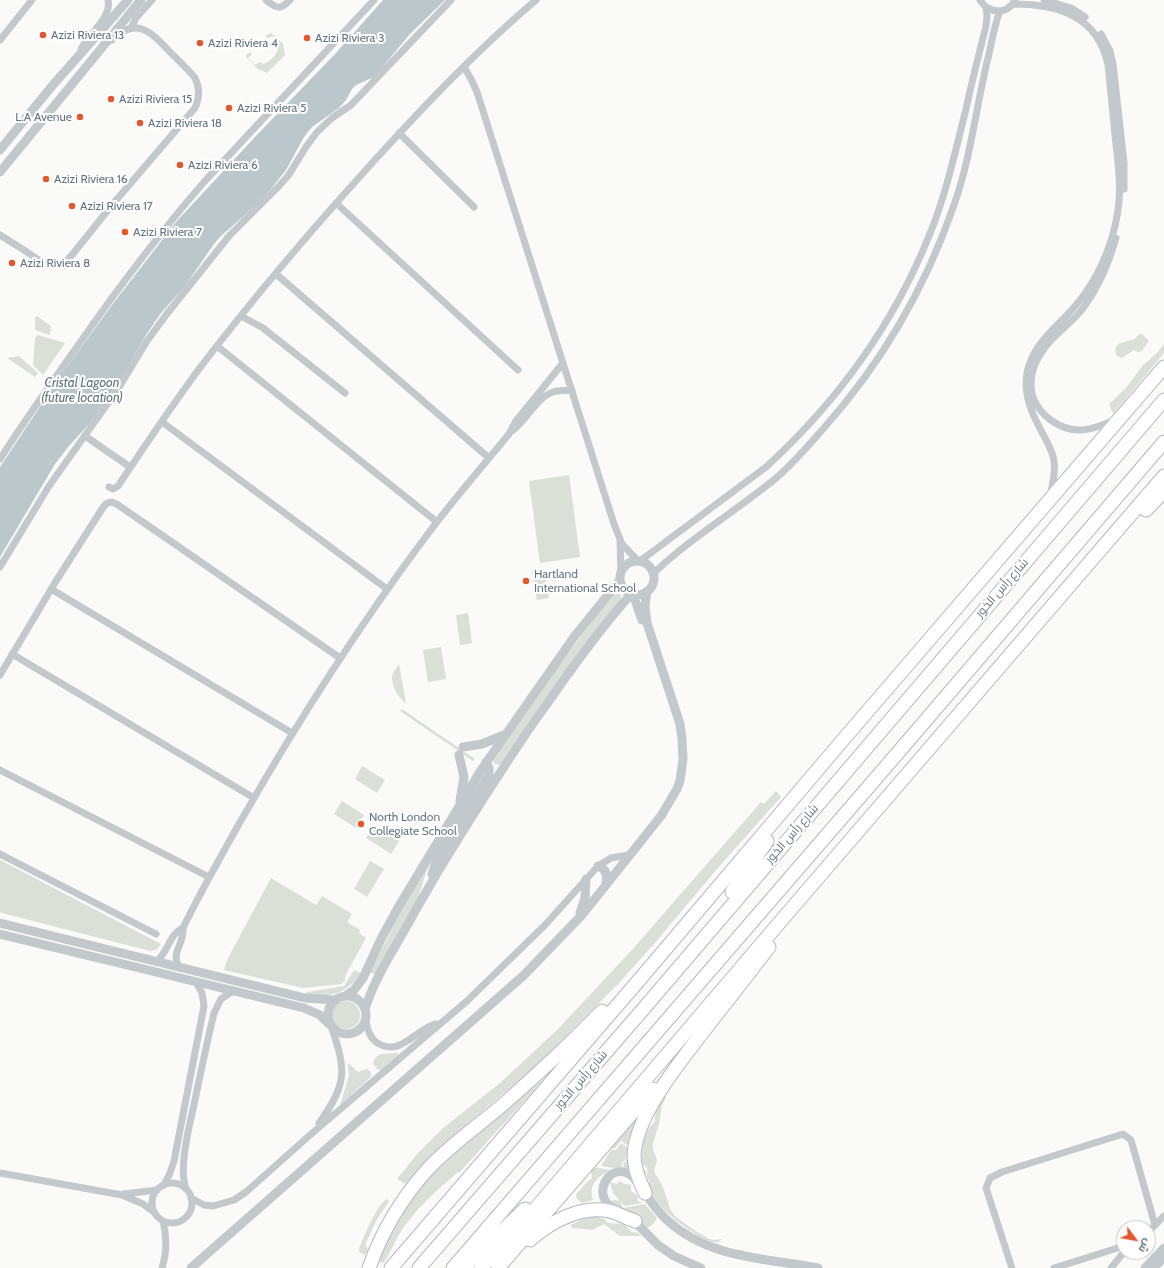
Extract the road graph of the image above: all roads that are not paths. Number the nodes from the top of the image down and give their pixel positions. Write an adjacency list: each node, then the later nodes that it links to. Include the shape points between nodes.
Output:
1 (32, 0): 17 (street)
2 (108, 0): 18 (street, via 107,14 88,37)
3 (128, 0): 18 (street)
4 (141, 0): 19 (street)
5 (152, 0): 16 (street)
6 (266, 0): 7 (street, via 278,8)
7 (290, 0)
8 (374, 0): 42 (street, via 180,210 101,312)
9 (451, 0): 39 (street, via 354,102 317,132 288,176 218,250 156,328)
10 (536, 0): 20 (street)
11 (980, 0): 14 (street)
12 (1044, 0): 36 (street, via 1082,15 1096,27 1108,45 1113,64 1125,179 1120,223 1108,264 1083,308 1038,357 1031,378 1032,393 1034,402 1042,412 1053,422 1068,429 1090,429)
13 (1014, 2): 15 (street, via 1008,9); 47 (street, via 1065,12 1082,20 1096,35 1108,65 1120,176 1120,200 1115,225 1099,271 1076,307 1040,342 1033,353 1027,374 1026,388 1030,411 1050,447 1054,460)
14 (986, 7): 15 (street); 50 (street, via 986,26 955,156 942,198 913,272 887,320 830,402 783,451 766,467)
15 (1000, 11): 53 (street, via 959,192 928,272 895,334 846,403 795,460 776,478)
16 (131, 28): 19 (street, via 117,36); 26 (street, via 140,28 152,33 192,74 199,90 195,108 65,261 53,265 44,263)
17 (0, 40)
18 (79, 54): 22 (street)
19 (91, 60): 23 (street)
20 (464, 67): 21 (street); 30 (street, via 477,92)
21 (399, 133): 24 (street); 25 (street)
22 (0, 150)
23 (0, 172)
24 (336, 203): 27 (street); 32 (street)
25 (474, 207)
26 (0, 235)
27 (276, 274): 28 (street); 41 (street)
28 (241, 316): 29 (street); 34 (street, via 263,328)
29 (217, 346): 37 (street); 48 (street)
30 (563, 363): 33 (street); 38 (street, via 516,421)
31 (1164, 368): 36 (highway)
32 (518, 370)
33 (572, 390): 38 (street, via 557,391 545,396); 49 (street)
34 (345, 393)
35 (1164, 400): 82 (highway, شارع رأس الخور)
36 (1122, 417): 47 (highway)
37 (162, 422): 43 (street); 56 (street)
38 (509, 434): 41 (street)
39 (85, 436): 43 (street); 52 (street, via 49,486)
40 (1164, 442): 119 (highway)
41 (489, 458): 48 (street)
42 (0, 460)
43 (130, 467): 45 (street, via 117,487)
44 (1164, 476): 51 (highway)
45 (109, 487)
46 (1164, 491): 51 (highway, via 1105,556)
47 (1049, 501): 66 (highway)
48 (437, 522): 56 (street)
49 (620, 539): 50 (street); 54 (street)
50 (639, 561): 53 (street, via 648,566); 54 (street, via 627,564)
51 (1087, 565): 76 (highway)
52 (0, 567)
53 (653, 574): 57 (street, via 653,583)
54 (620, 576): 58 (street, via 625,590); 63 (street)
55 (51, 589): 59 (street); 60 (street, via 104,506 114,502); 62 (street)
56 (387, 589): 60 (street)
57 (647, 591): 58 (street, via 639,595); 67 (street, via 647,623 682,734 682,770)
58 (632, 594): 65 (street, via 595,637 546,704); 67 (street, via 675,725 678,756)
59 (12, 654): 61 (street); 68 (street)
60 (340, 658): 62 (street)
61 (0, 675)
62 (292, 733): 68 (street)
63 (506, 734): 65 (street); 69 (street, via 461,751 464,777)
64 (0, 770): 73 (street)
65 (490, 772): 69 (street); 90 (street, via 438,857 431,882 374,986)
66 (804, 786): 82 (highway); 85 (highway)
67 (675, 792): 71 (street, via 665,810)
68 (254, 798): 73 (street)
69 (459, 806): 88 (street, via 397,910 363,978)
70 (0, 854): 81 (street)
71 (629, 855): 72 (street, via 611,858); 75 (street)
72 (598, 866): 74 (street); 75 (street, via 606,873)
73 (209, 877): 79 (street)
74 (586, 879): 77 (street, via 585,898); 92 (street, via 546,925 467,1001)
75 (606, 883): 77 (street)
76 (786, 915): 94 (highway, via 777,937); 95 (highway)
77 (577, 920): 115 (street, via 501,996)
78 (0, 923): 83 (street)
79 (183, 928): 83 (street, via 176,932); 84 (street, via 183,937 176,956)
80 (0, 934): 86 (street)
81 (156, 934)
82 (697, 944): 118 (highway, شارع رأس الخور)
83 (156, 962): 84 (street)
84 (180, 968): 89 (street, via 305,998)
85 (640, 979): 116 (highway, via 620,994 560,1054 428,1169 394,1213); 117 (highway)
86 (196, 982): 87 (street); 98 (street, via 202,993 204,1006 174,1161)
87 (233, 991): 93 (street, via 310,1010 320,1015); 99 (street, via 221,999 214,1012 183,1166)
88 (347, 996): 89 (street); 90 (street, via 359,999)
89 (335, 1000): 93 (street, via 328,1011 327,1018)
90 (366, 1009): 91 (street)
91 (366, 1020): 92 (street, via 368,1032 375,1042 392,1048); 93 (street, via 360,1029 351,1034 341,1034)
92 (440, 1023): 96 (street)
93 (331, 1026): 96 (street, via 342,1059 342,1076 330,1108)
94 (692, 1046): 101 (highway, via 655,1098 639,1131 634,1162); 122 (highway)
95 (605, 1127): 120 (highway); 121 (highway)
96 (310, 1135): 103 (street, via 234,1200 209,1206)
97 (0, 1174): 102 (street)
98 (164, 1186): 99 (street, via 173,1183); 100 (street)
99 (186, 1189): 103 (street)
100 (157, 1190): 102 (street); 104 (street, via 153,1203)
101 (645, 1193): 108 (street, via 632,1176 622,1172 609,1176 603,1185 602,1193 608,1204); 125 (street, via 674,1226 705,1245 740,1256)
102 (122, 1195): 104 (street)
103 (191, 1198): 106 (street, via 192,1206 186,1217 175,1223)
104 (155, 1212): 106 (street)
105 (1164, 1216): 109 (street)
106 (163, 1220): 114 (street, via 166,1248)
107 (1154, 1220): 126 (street, via 1131,1140 1123,1134 1002,1172 990,1178 986,1188)
108 (635, 1221): 123 (highway, via 603,1210 574,1214 537,1234); 124 (street, via 658,1245)
109 (1156, 1224)
110 (1164, 1248): 129 (street)
111 (1116, 1249): 127 (street)
112 (1164, 1257): 130 (street)
113 (1118, 1260): 128 (street)
114 (162, 1268)
115 (191, 1268)
116 (369, 1268)
117 (390, 1268)
118 (418, 1268)
119 (453, 1268)
120 (464, 1268)
121 (481, 1268)
122 (498, 1268)
123 (502, 1268)
124 (701, 1268)
125 (818, 1268)
126 (1012, 1268)
127 (1054, 1268)
128 (1111, 1268)
129 (1145, 1268)
130 (1154, 1268)

